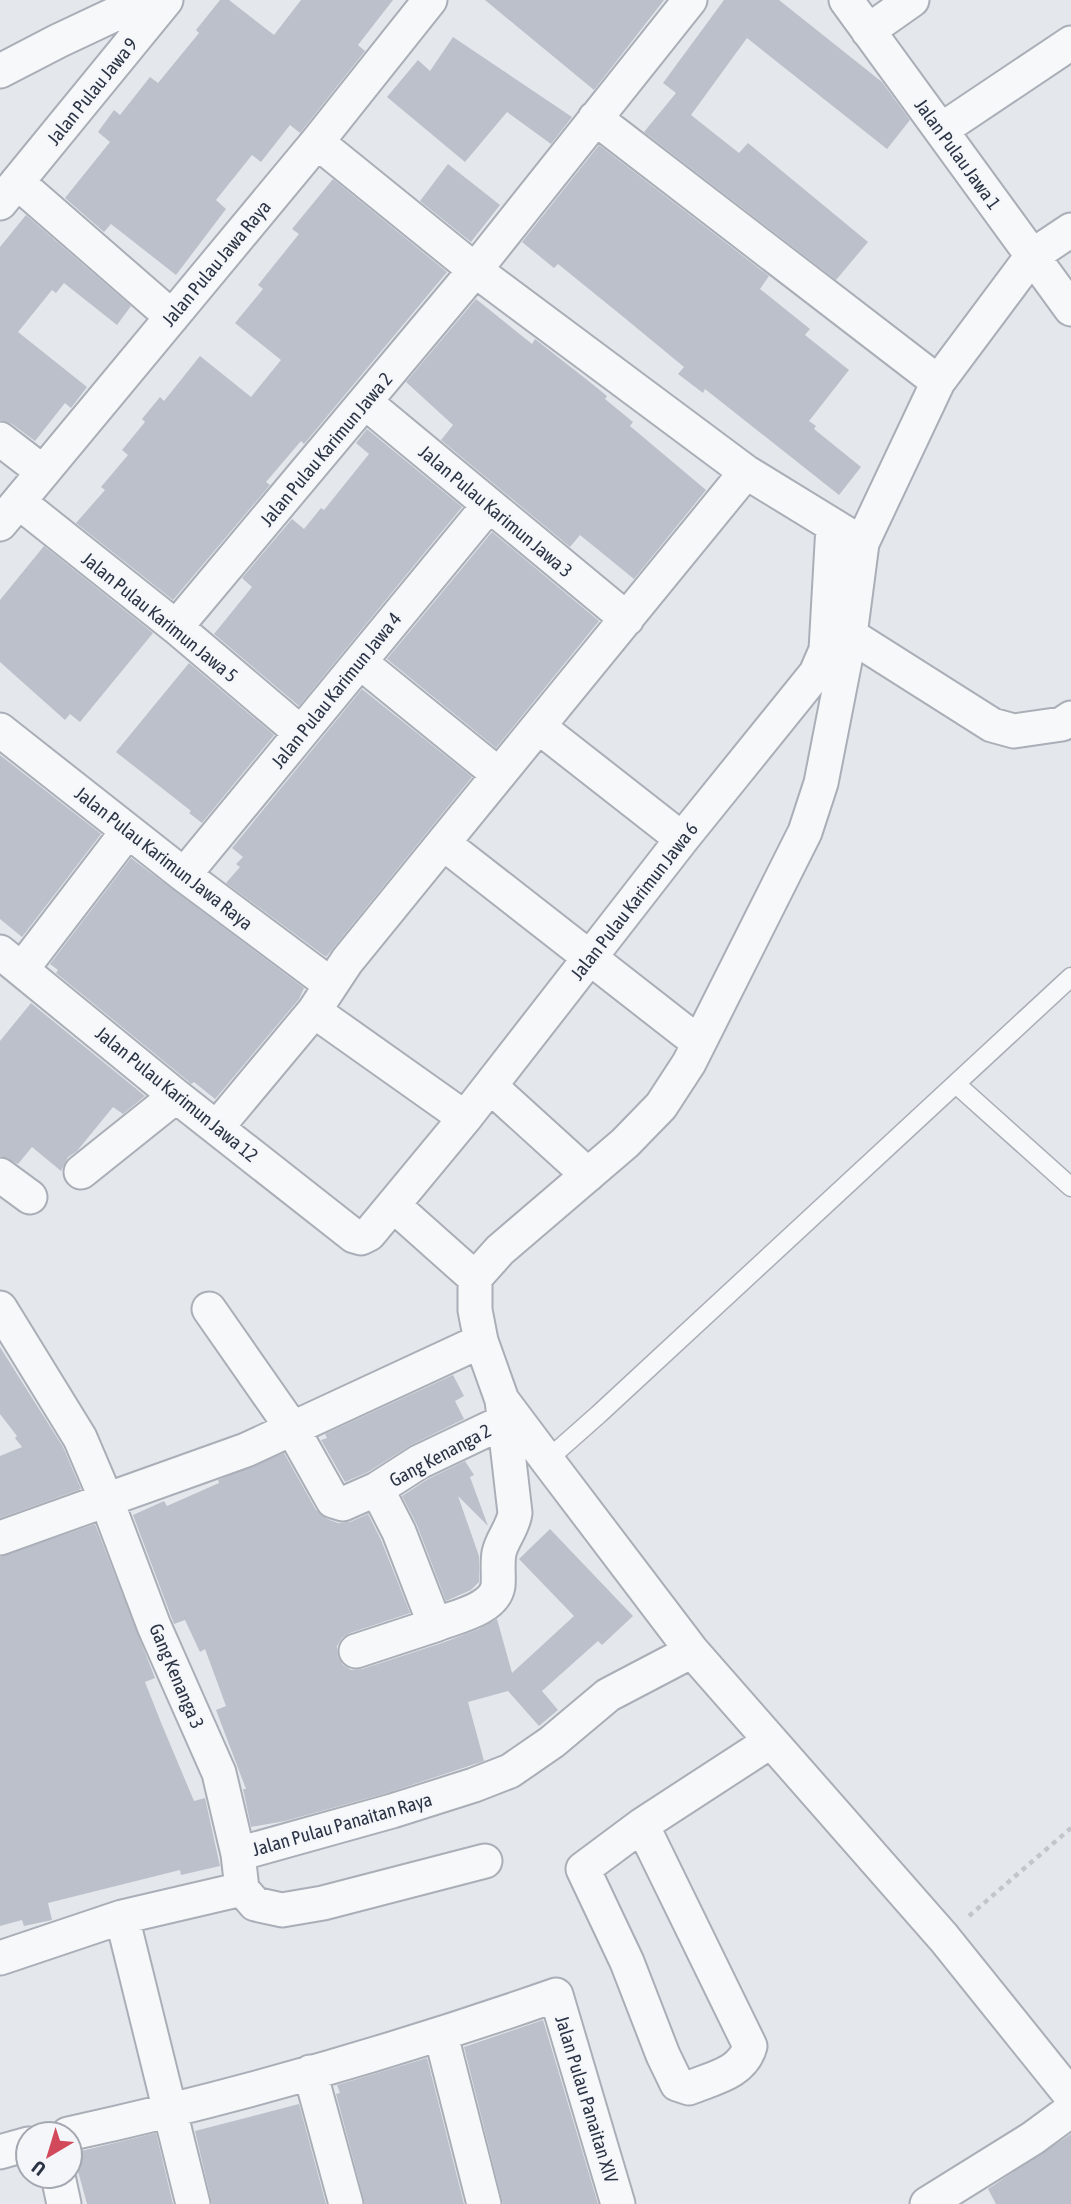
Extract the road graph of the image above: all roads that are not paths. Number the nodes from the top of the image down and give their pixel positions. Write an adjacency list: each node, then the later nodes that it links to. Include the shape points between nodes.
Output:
1 (145, 0): 9 (street)
2 (166, 0): 13 (street, Jalan Pulau Jawa 9)
3 (430, 0): 12 (street, Jalan Pulau Jawa Raya)
4 (691, 0): 10 (street, Jalan Pulau Karimun Jawa 2)
5 (846, 0): 7 (street, Jalan Pulau Jawa 1)
6 (912, 0): 7 (street)
7 (868, 31): 11 (street, Jalan Pulau Jawa 1)
8 (1071, 43): 11 (street)
9 (0, 71)
10 (594, 118): 16 (street, Jalan Pulau Karimun Jawa 2); 19 (street)
11 (940, 130): 15 (street, Jalan Pulau Jawa 1)
12 (317, 142): 16 (street); 18 (street, Jalan Pulau Jawa Raya)
13 (9, 193): 18 (street, Jalan Pulau Jawa 9)
14 (1071, 230): 15 (street)
15 (1032, 256): 17 (street, Jalan Pulau Jawa 1); 19 (street)
16 (475, 270): 20 (street, Jalan Pulau Karimun Jawa 2); 23 (street)
17 (1071, 309)
18 (172, 317): 22 (street, Jalan Pulau Jawa Raya)
19 (938, 382): 27 (street)
20 (365, 402): 24 (street, Jalan Pulau Karimun Jawa 3); 29 (street, Jalan Pulau Karimun Jawa 2)
21 (0, 439): 22 (street)
22 (43, 472): 25 (street, Jalan Pulau Jawa Raya)
23 (746, 472): 26 (street); 28 (street)
24 (489, 505): 28 (street, Jalan Pulau Karimun Jawa 3); 31 (street, Jalan Pulau Karimun Jawa 4)
25 (9, 513): 29 (street, Jalan Pulau Karimun Jawa 5)
26 (833, 526): 27 (street); 38 (street, Jalan Pulau Karimun Jawa 6, via 827,650 817,673)
27 (862, 543): 30 (street)
28 (627, 619): 33 (street)
29 (176, 627): 35 (street, Jalan Pulau Karimun Jawa 5)
30 (850, 635): 32 (street, via 992,725 1014,731); 45 (street, via 821,783 805,832)
31 (360, 662): 35 (street, Jalan Pulau Karimun Jawa 4); 36 (street)
32 (1071, 718)
33 (539, 727): 36 (street); 38 (street)
34 (0, 730): 37 (street, Jalan Pulau Karimun Jawa Raya)
35 (301, 733): 40 (street, Jalan Pulau Karimun Jawa 4)
36 (498, 774): 39 (street)
37 (127, 831): 40 (street, Jalan Pulau Karimun Jawa Raya); 42 (street)
38 (682, 839): 41 (street, Jalan Pulau Karimun Jawa 6)
39 (443, 843): 41 (street); 44 (street)
40 (184, 875): 44 (street, Jalan Pulau Karimun Jawa Raya)
41 (590, 958): 45 (street); 47 (street, Jalan Pulau Karimun Jawa 6)
42 (11, 960): 48 (street, Jalan Pulau Karimun Jawa 12)
43 (1071, 977): 46 (lane)
44 (322, 998): 49 (street, Jalan Pulau Karimun Jawa Raya); 50 (street)
45 (699, 1043): 53 (street, via 661,1106)
46 (956, 1084): 54 (lane); 64 (lane)
47 (490, 1086): 49 (street, Jalan Pulau Karimun Jawa 6); 53 (street)
48 (176, 1096): 50 (street, Jalan Pulau Karimun Jawa 12); 51 (street)
49 (465, 1118): 56 (street, Jalan Pulau Karimun Jawa 6)
50 (218, 1126): 57 (street, Jalan Pulau Karimun Jawa 12)
51 (81, 1172)
52 (0, 1175): 55 (street)
53 (588, 1175): 58 (street, via 500,1250)
54 (1071, 1187)
55 (30, 1197)
56 (393, 1205): 57 (street, Jalan Pulau Karimun Jawa 6, via 369,1234); 58 (street)
57 (354, 1236)
58 (475, 1278): 61 (street)
59 (0, 1308): 66 (street, Gang Kenanga 3, via 80,1438)
60 (209, 1309): 63 (street)
61 (481, 1341): 62 (street); 63 (street)
62 (502, 1411): 64 (street); 65 (street, Gang Kenanga 2); 68 (street, via 515,1513 499,1552 498,1588 483,1606)
63 (292, 1428): 65 (street, Gang Kenanga 2, via 336,1503); 66 (street, via 246,1450)
64 (547, 1460): 70 (street)
65 (377, 1489): 68 (street)
66 (106, 1499): 67 (street); 73 (street, Gang Kenanga 3, via 219,1773)
67 (0, 1538)
68 (435, 1625): 69 (street)
69 (356, 1651)
70 (692, 1651): 71 (street); 73 (street, Jalan Pulau Panaitan Raya, via 608,1695 510,1771 392,1811)
71 (771, 1741): 72 (street); 80 (street, via 944,1938)
72 (642, 1825): 72 (street, via 583,1869 677,2084 689,2088 730,2072 746,2060 750,2046)
73 (238, 1854): 75 (street, Jalan Pulau Panaitan Raya)
74 (485, 1861): 75 (street, via 282,1910 255,1904)
75 (242, 1889): 76 (street)
76 (122, 1917): 77 (street); 82 (street)
77 (0, 1958)
78 (441, 2035): 79 (street); 86 (street); 87 (street, Jalan Pulau Panaitan XIV, via 556,1995)
79 (310, 2072): 82 (street); 85 (street)
80 (1071, 2096)
81 (1071, 2110): 88 (street)
82 (170, 2112): 83 (street); 84 (street)
83 (84, 2131)
84 (193, 2204)
85 (346, 2204)
86 (484, 2204)
87 (618, 2204)
88 (927, 2204)

